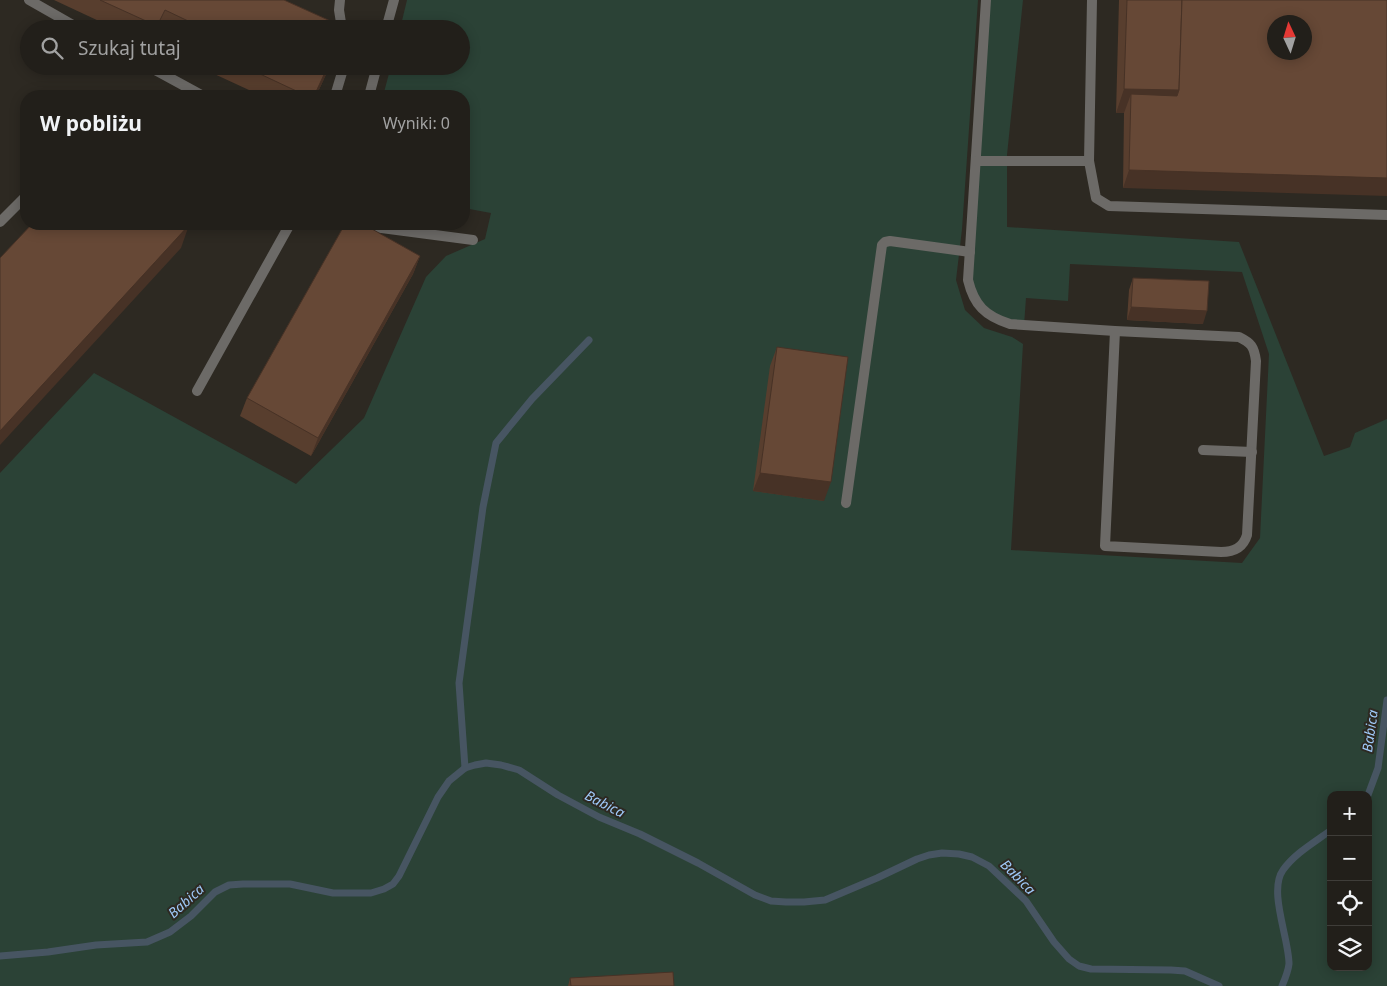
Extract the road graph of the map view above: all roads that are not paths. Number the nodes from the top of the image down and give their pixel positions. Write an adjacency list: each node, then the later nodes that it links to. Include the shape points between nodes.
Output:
1 (29, 0): 6 (lane)
2 (340, 0): 7 (lane)
3 (394, 0): 8 (lane)
4 (986, 0): 15 (lane)
5 (1092, 0): 16 (lane)
6 (64, 20)
7 (340, 20)
8 (388, 20)
9 (164, 75): 12 (lane)
10 (341, 75): 13 (lane)
11 (374, 75): 14 (lane)
12 (192, 90)
13 (337, 90)
14 (370, 90)
15 (976, 161): 16 (lane); 23 (lane)
16 (1089, 161): 18 (lane, via 1096,198 1109,206)
17 (20, 202): 19 (lane)
18 (1387, 215)
19 (0, 222)
20 (287, 230): 25 (lane)
21 (397, 230): 22 (lane)
22 (473, 240)
23 (970, 252): 24 (lane, via 968,280 971,293 985,312 997,320 1010,324); 28 (lane, via 890,241 882,246)
24 (1115, 331): 27 (lane, via 1239,337 1249,342 1255,350 1256,361); 27 (lane, via 1105,546 1221,552 1239,549 1247,535)
25 (197, 391)
26 (1203, 450): 27 (lane)
27 (1252, 452)
28 (846, 503)

